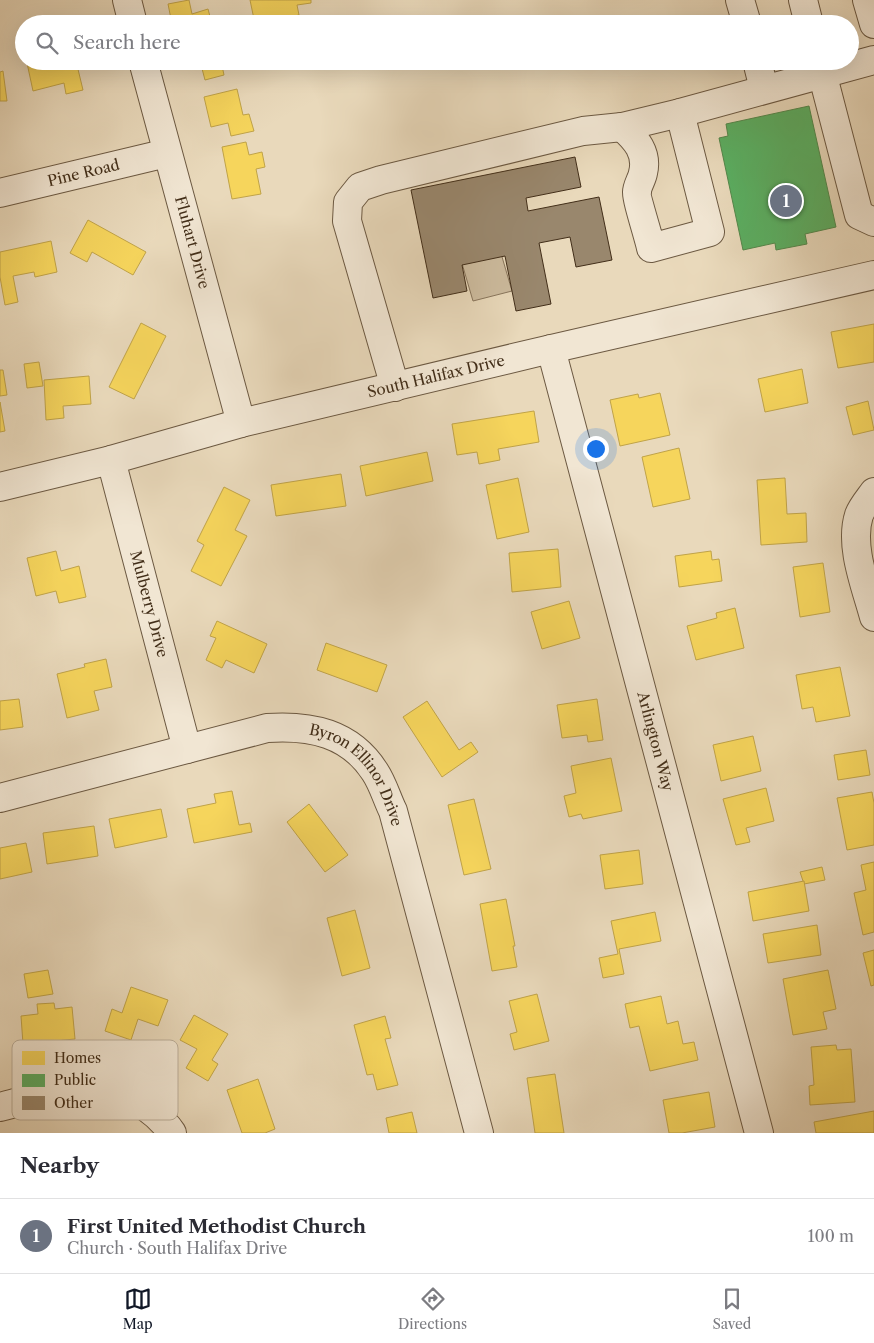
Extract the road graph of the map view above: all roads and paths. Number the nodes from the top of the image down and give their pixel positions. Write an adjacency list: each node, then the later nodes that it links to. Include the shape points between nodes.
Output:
1 (127, 0): 5 (street)
2 (740, 0): 6 (street)
3 (802, 0): 7 (street)
4 (867, 0): 8 (street)
5 (131, 15)
6 (744, 15)
7 (806, 15)
8 (874, 24)
9 (874, 60): 10 (street)
10 (859, 62)
11 (145, 70): 18 (street, Fluhart Drive)
12 (759, 70): 15 (street)
13 (812, 70): 15 (street)
14 (821, 70): 20 (street, via 859,215)
15 (764, 89): 16 (street)
16 (680, 113): 17 (street); 17 (street, via 710,232 651,248 636,192 644,160 641,148)
17 (622, 126): 23 (street, via 583,131 360,187 348,202 347,221)
18 (167, 153): 19 (street, Pine Road); 24 (street, Fluhart Drive)
19 (0, 193)
20 (874, 222)
21 (874, 275): 22 (street, South Halifax Drive)
22 (551, 349): 23 (street, South Halifax Drive); 34 (street, Arlington Way)
23 (395, 387): 24 (street, South Halifax Drive)
24 (241, 423): 25 (street, South Halifax Drive)
25 (111, 460): 26 (street, South Halifax Drive); 29 (street, Mulberry Drive)
26 (0, 487)
27 (874, 492): 28 (street, via 859,514 857,530 858,557)
28 (874, 617)
29 (187, 749): 30 (street, Byron Ellinor Drive); 33 (street, Byron Ellinor Drive, via 267,728 289,726 336,736 358,750 376,773 392,811)
30 (0, 798)
31 (161, 1120): 32 (street)
32 (172, 1133)
33 (479, 1133)
34 (759, 1133)

